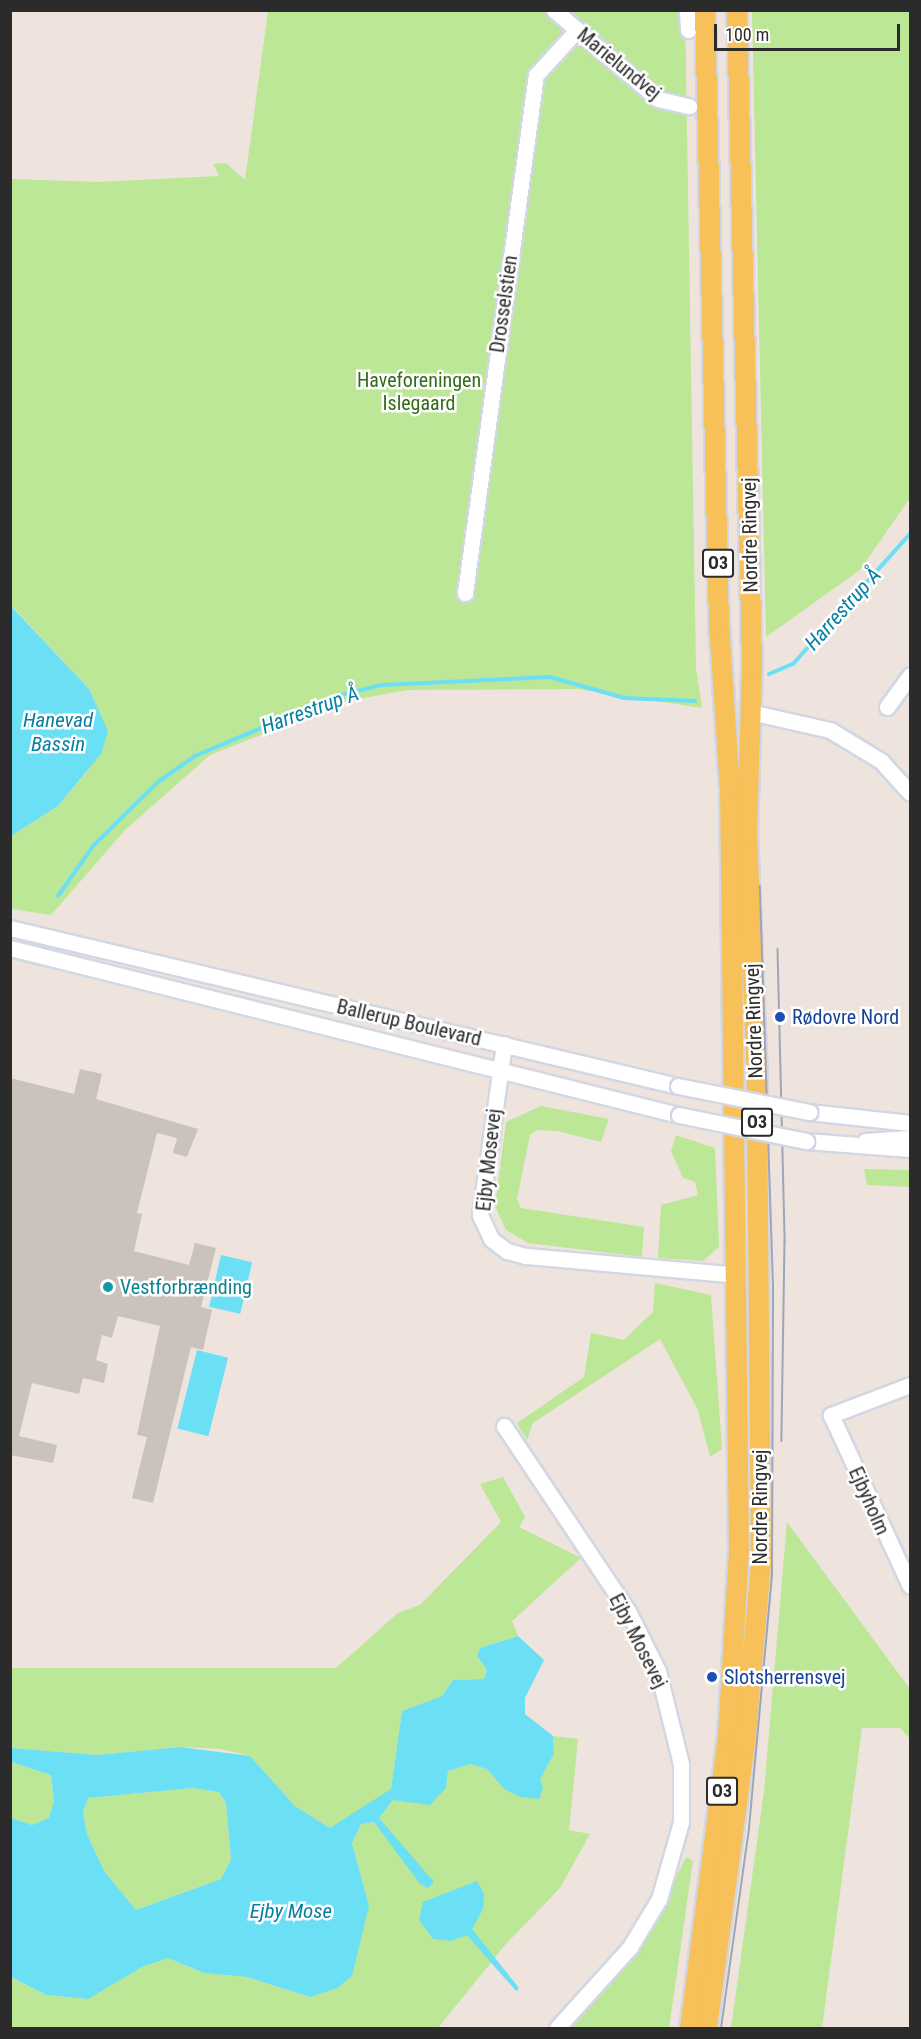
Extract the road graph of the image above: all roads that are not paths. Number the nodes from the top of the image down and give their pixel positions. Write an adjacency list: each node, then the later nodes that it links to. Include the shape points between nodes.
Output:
1 (554, 10): 5 (street, Marielundvej)
2 (687, 10): 6 (street)
3 (705, 10): 21 (main road, Nordre Ringvej / O3, via 719,626 730,789)
4 (737, 10): 11 (main road, Nordre Ringvej / O3)
5 (577, 30): 7 (street, Marielundvej, via 658,99); 8 (street, Drosselstien, via 536,75)
6 (688, 30)
7 (689, 106)
8 (465, 593)
9 (910, 675): 10 (street)
10 (887, 707)
11 (750, 712): 12 (street, via 830,730 881,761); 27 (main road, Nordre Ringvej / O3, via 747,834 757,1080 760,1565 745,1743)
12 (910, 793)
13 (10, 928): 15 (street, Ballerup Boulevard)
14 (10, 948): 16 (street, Ballerup Boulevard)
15 (504, 1044): 16 (street, Ejby Mosevej); 17 (street, Ballerup Boulevard, bridge, via 678,1086 809,1112)
16 (500, 1070): 19 (street, Ballerup Boulevard, bridge, via 679,1115); 21 (street, Ejby Mosevej, via 480,1215 491,1239 507,1251 537,1257)
17 (910, 1123)
18 (910, 1138): 19 (street)
19 (838, 1144): 20 (street)
20 (910, 1149)
21 (737, 1275): 26 (main road, Nordre Ringvej / O3, via 739,1553 734,1660 715,1852)
22 (910, 1385): 24 (street, Ejbyholm, via 831,1416)
23 (504, 1425): 25 (street, Ejby Mosevej, via 628,1611 658,1671 681,1764 681,1822 659,1899 630,1947)
24 (910, 1586)
25 (557, 2028)
26 (690, 2028)
27 (707, 2028)

